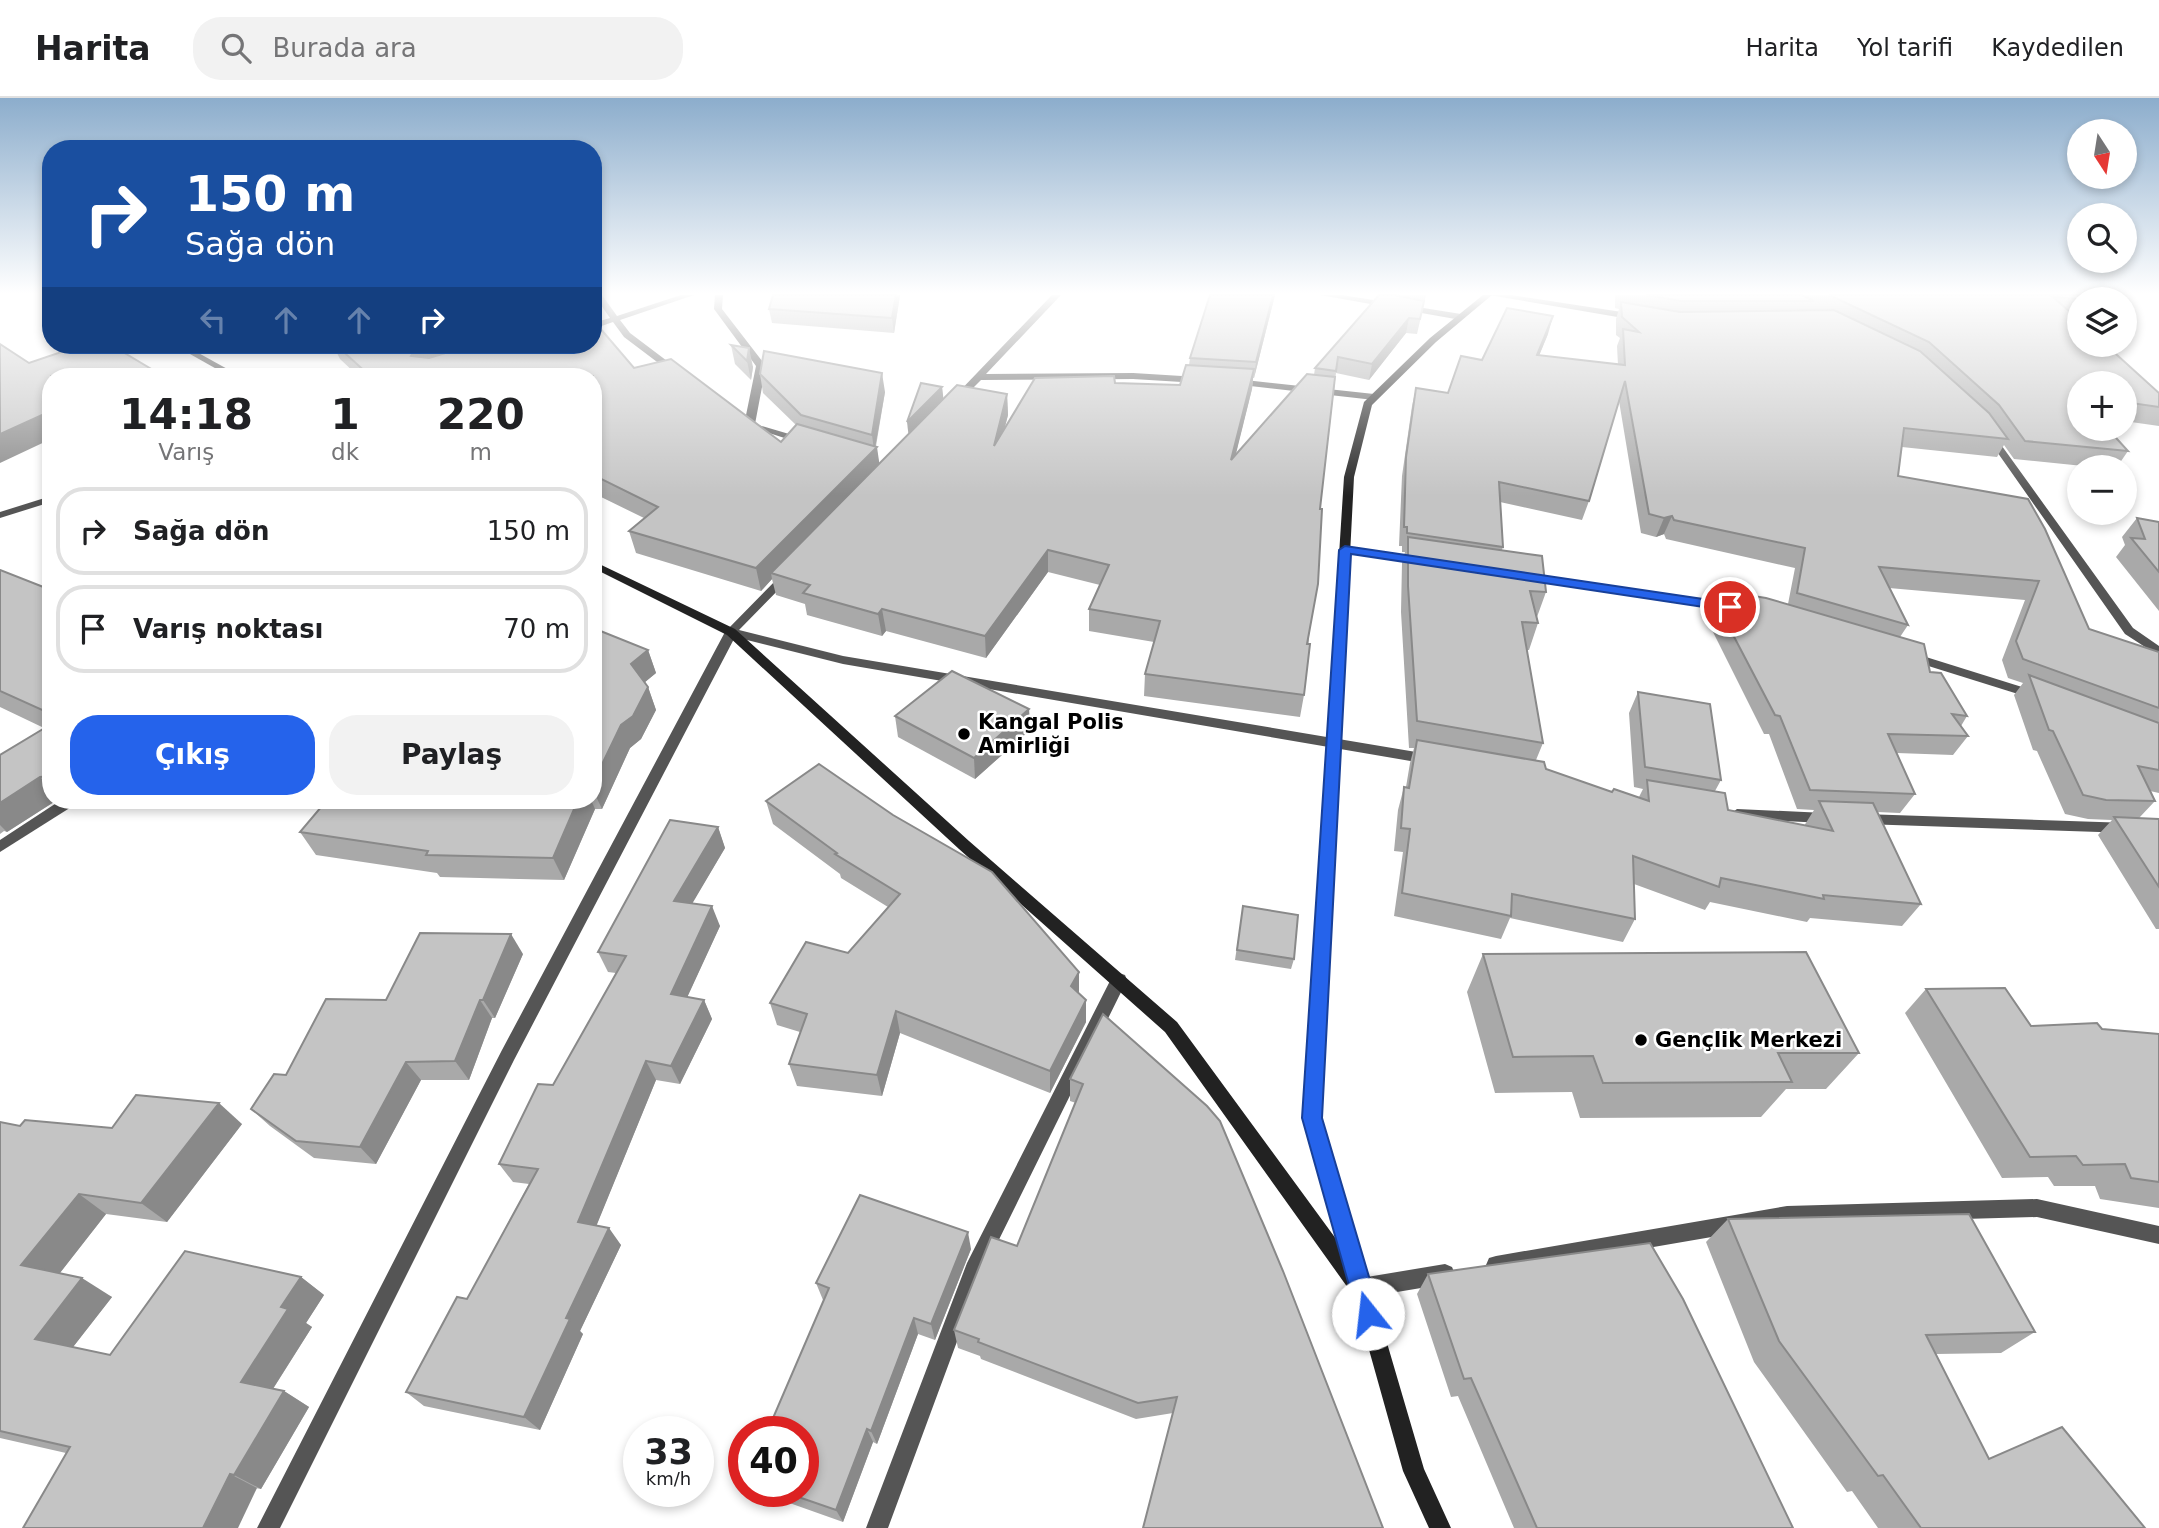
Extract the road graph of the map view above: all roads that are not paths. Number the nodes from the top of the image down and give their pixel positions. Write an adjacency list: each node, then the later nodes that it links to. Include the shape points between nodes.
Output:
1 (663, 362): 6 (street)
2 (758, 362): 12 (street, via 761,366)
3 (993, 362): 5 (street)
4 (1411, 362): 9 (street)
5 (978, 377): 7 (street, via 1133,376); 10 (street)
6 (685, 378)
7 (1211, 381)
8 (1224, 382): 9 (street)
9 (1374, 397): 17 (street, via 1367,404 1349,477)
10 (949, 407)
11 (739, 417): 12 (street)
12 (750, 425): 14 (street)
13 (1983, 427): 24 (street, via 2129,631)
14 (814, 444)
15 (42, 502): 16 (street)
16 (0, 515)
17 (1345, 550): 18 (street); 27 (street)
18 (1428, 562)
19 (797, 564): 23 (street)
20 (602, 568): 23 (street)
21 (1510, 574): 22 (street)
22 (1730, 607)
23 (732, 632): 27 (street, via 843,660); 33 (street); 36 (street, via 508,1055)
24 (2159, 652)
25 (1902, 653): 26 (street)
26 (2045, 699)
27 (1334, 742): 28 (street); 35 (street, via 1312,1118)
28 (1444, 762)
29 (57, 809): 32 (street)
30 (1719, 811): 31 (street, via 1747,816)
31 (2159, 829)
32 (0, 847)
33 (1119, 980): 35 (street, via 1171,1027); 37 (street, via 974,1270)
34 (2159, 1236): 35 (street, via 2037,1208 1787,1214)
35 (1361, 1289): 38 (street, via 1414,1471)
36 (268, 1528)
37 (877, 1528)
38 (1440, 1528)

